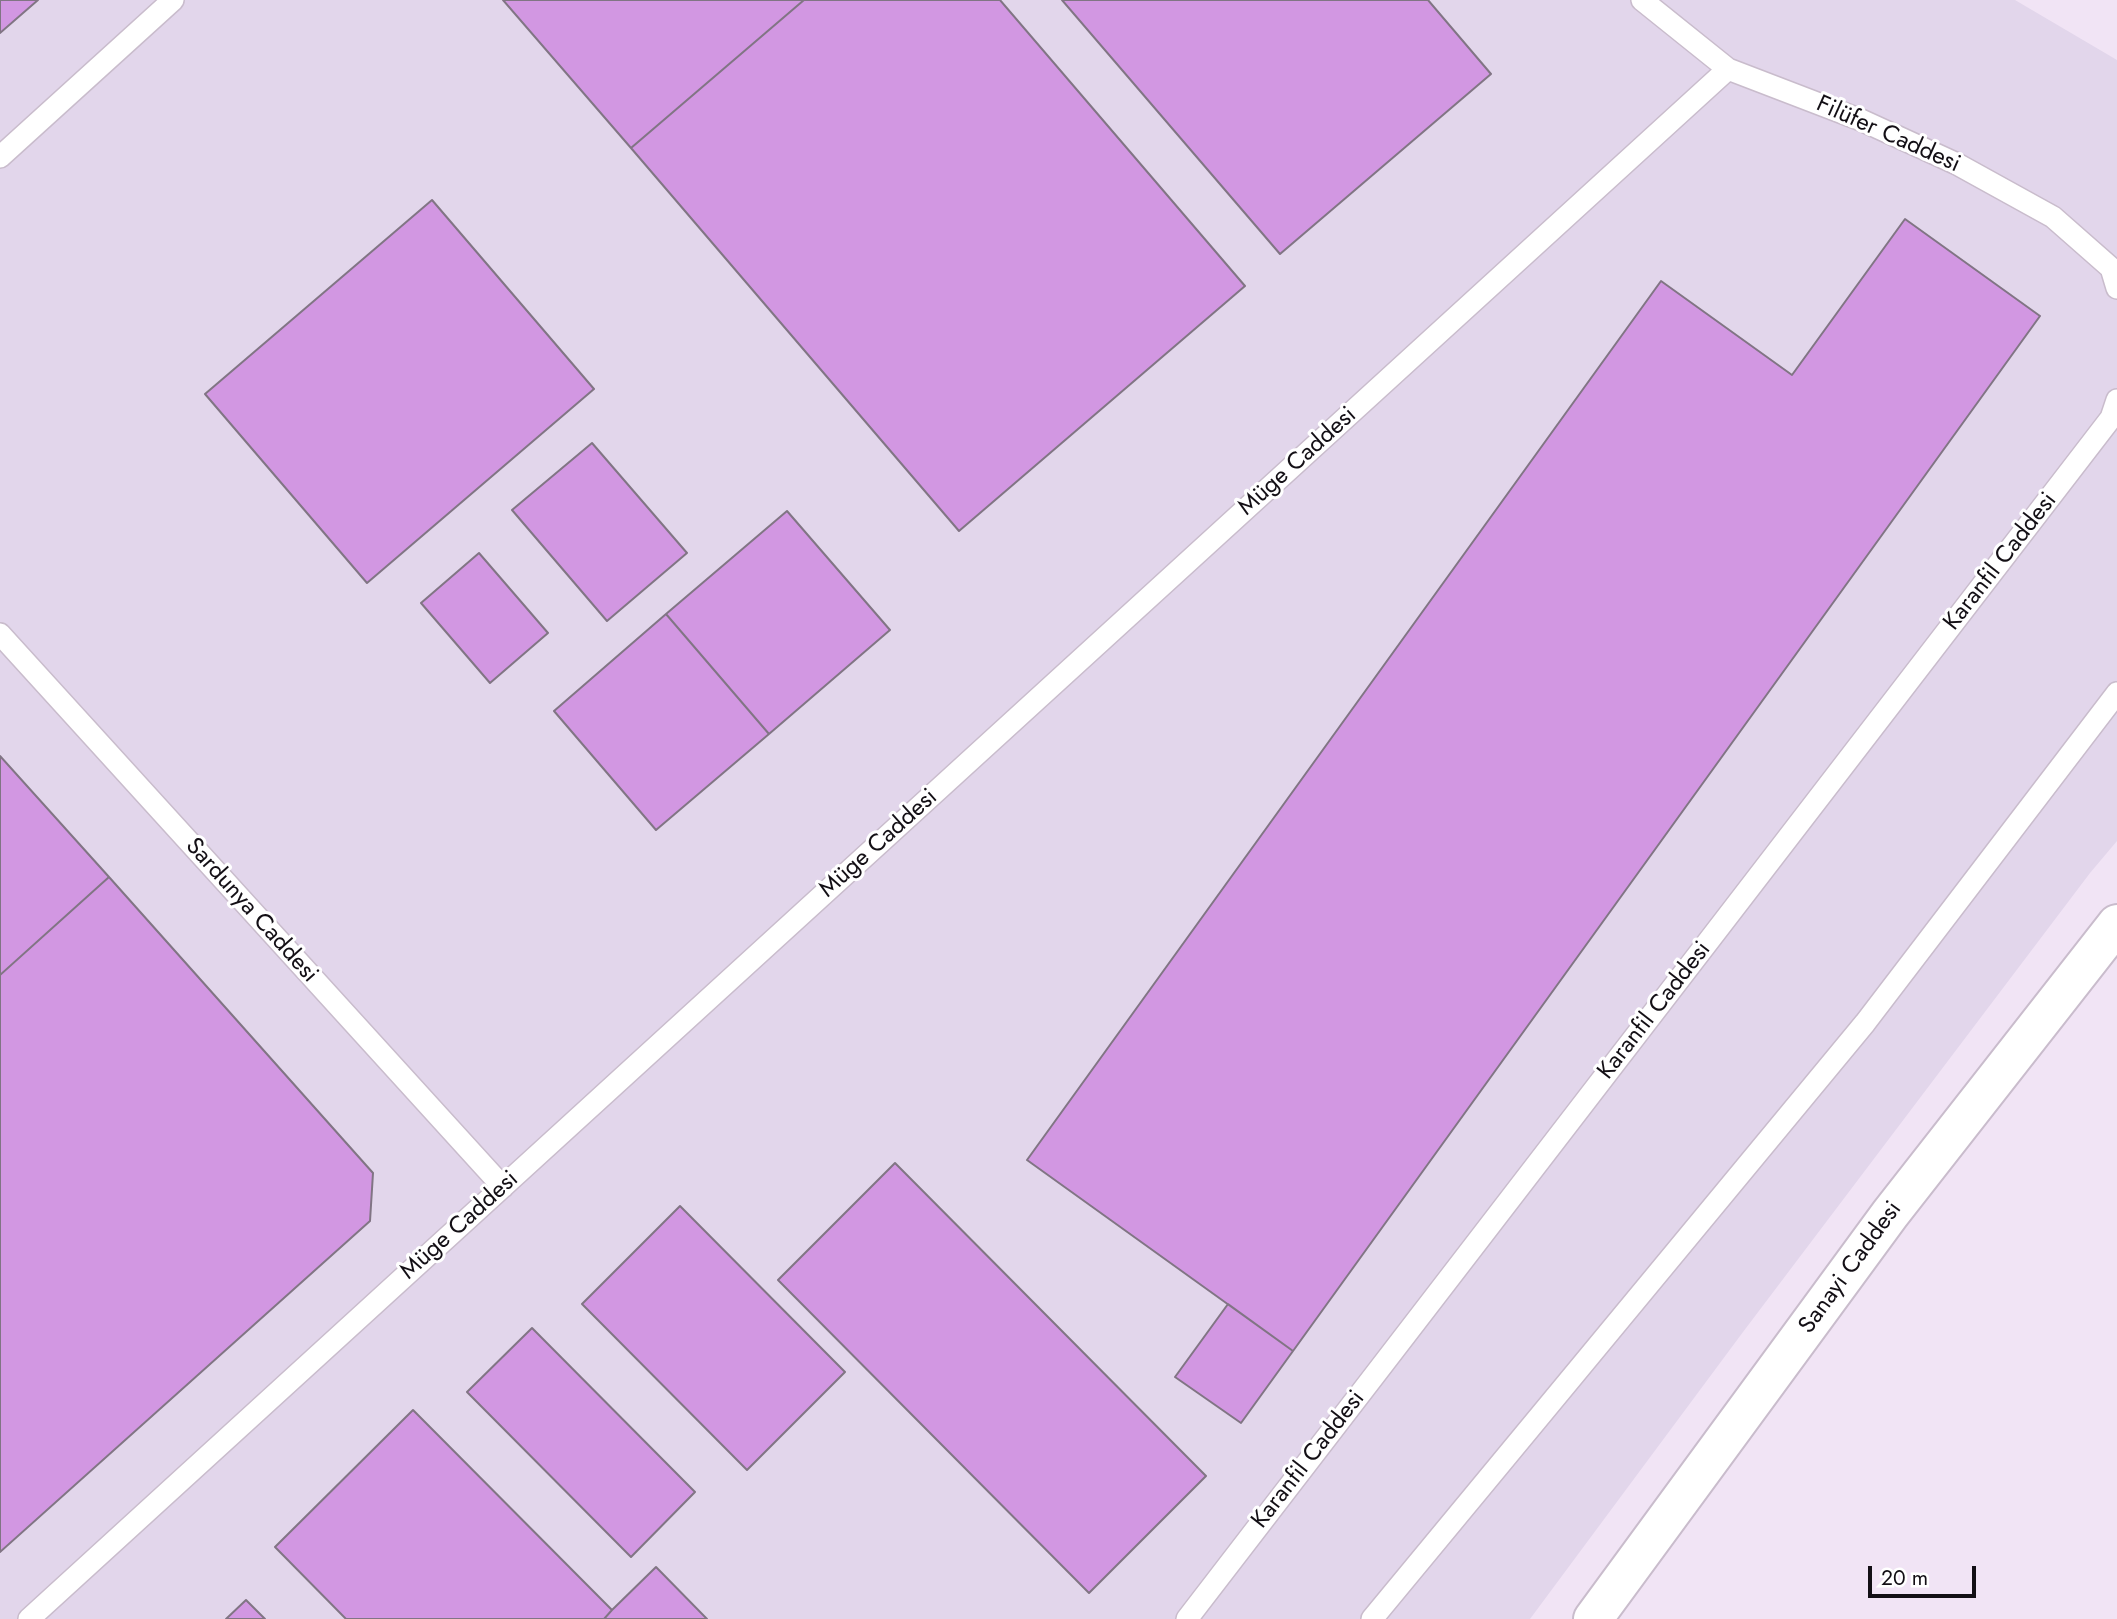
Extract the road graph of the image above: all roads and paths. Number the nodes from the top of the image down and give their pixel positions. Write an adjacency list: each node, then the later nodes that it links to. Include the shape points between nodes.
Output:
1 (173, 0): 4 (lane)
2 (1642, 0): 3 (lane, Filüfer Caddesi)
3 (1728, 68): 5 (lane, Filüfer Caddesi, via 1957,164 2053,217 2111,268); 10 (lane, Müge Caddesi)
4 (0, 157)
5 (2117, 288)
6 (2117, 400): 12 (lane, Karanfil Caddesi, via 2103,429)
7 (0, 635): 10 (lane, Sardunya Caddesi)
8 (2117, 693): 13 (lane, via 1865,1023)
9 (2117, 924): 14 (main road, Sanayi Caddesi, via 1890,1214)
10 (503, 1187): 11 (lane, Müge Caddesi)
11 (29, 1619)
12 (1187, 1619)
13 (1372, 1619)
14 (1593, 1619)

